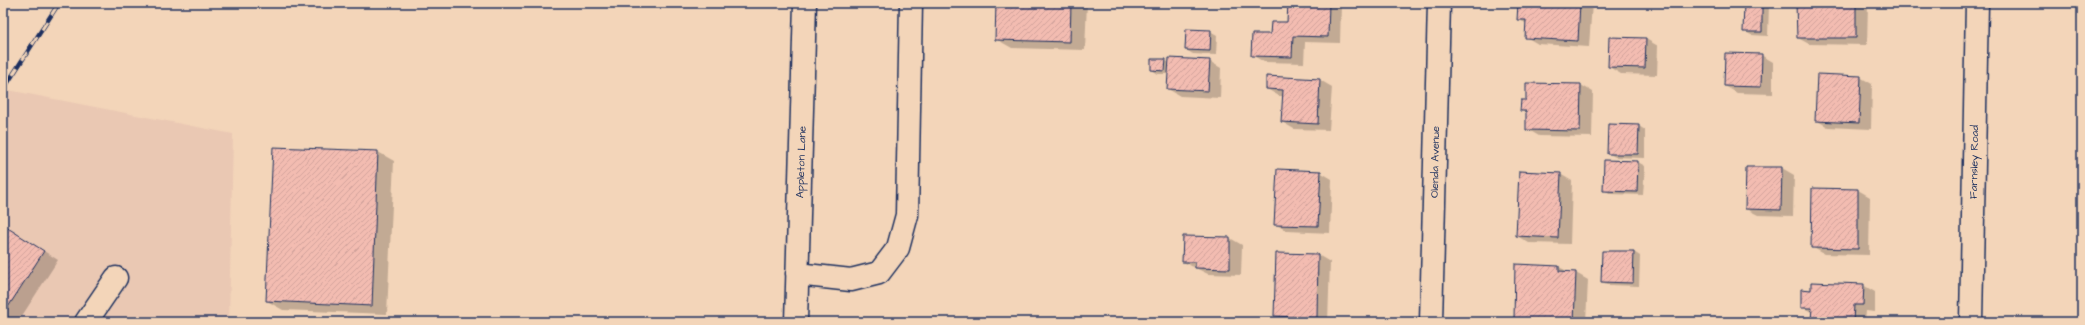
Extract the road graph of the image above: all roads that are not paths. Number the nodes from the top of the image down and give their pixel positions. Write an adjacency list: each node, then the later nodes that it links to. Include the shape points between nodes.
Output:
1 (805, 3): 5 (street, Appleton Lane)
2 (911, 3): 5 (street, via 907,215 898,248 879,272 851,280)
3 (1439, 3): 9 (street, Olenda Avenue)
4 (1977, 3): 10 (street, Farnsley Road)
5 (797, 274): 8 (street, Appleton Lane)
6 (116, 278): 7 (street)
7 (86, 322)
8 (796, 322)
9 (1430, 322)
10 (1971, 322)

